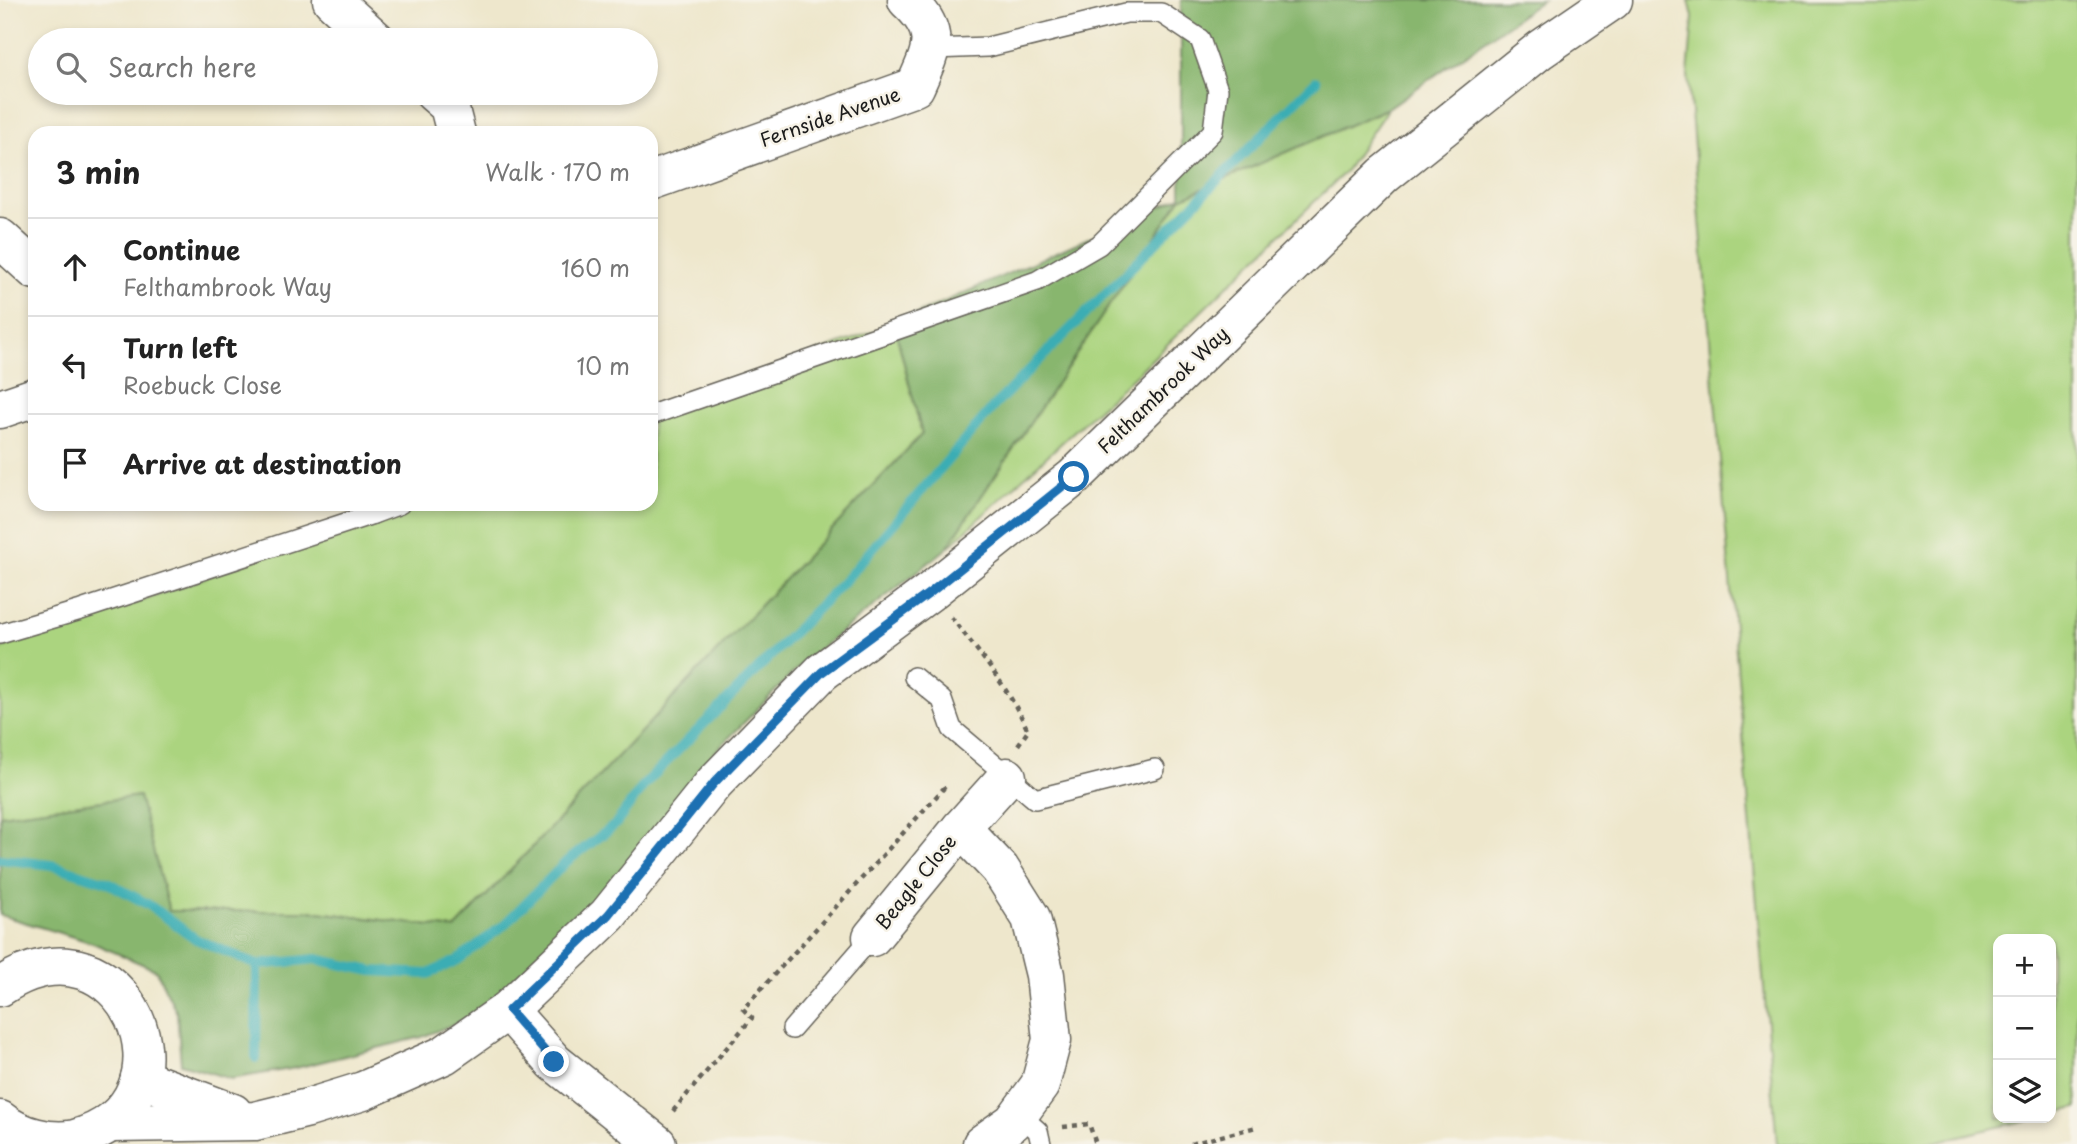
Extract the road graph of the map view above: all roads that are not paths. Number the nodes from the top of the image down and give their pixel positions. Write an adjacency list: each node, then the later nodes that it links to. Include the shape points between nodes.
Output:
1 (332, 0): 4 (street)
2 (907, 0): 5 (street, via 925,16)
3 (1613, 0): 22 (street, Felthambrook Way, via 1540,50 1384,175 1074,477 822,672 714,783 608,915)
4 (363, 28)
5 (932, 49): 8 (street, Fernside Avenue, via 915,87); 13 (lane, via 988,47 1126,13 1161,13 1200,39 1218,90 1213,131 1099,245 1037,281)
6 (448, 105): 7 (street)
7 (454, 126)
8 (658, 179)
9 (0, 238): 10 (street)
10 (28, 264)
11 (28, 399): 12 (street)
12 (0, 409)
13 (658, 413)
14 (365, 511): 15 (lane)
15 (0, 634)
16 (914, 677): 18 (lane, via 942,700 952,729)
17 (1155, 769): 18 (lane, via 1035,799)
18 (1002, 773): 19 (street, Beagle Close)
19 (968, 820): 20 (street, Beagle Close); 26 (street, Beagle Close, via 1031,918 1045,975 1052,1040)
20 (872, 937): 23 (lane)
21 (7, 974): 24 (street, via 49,965 81,969 107,981 127,1001 140,1027 144,1055)
22 (509, 1010): 25 (street, Felthambrook Way, via 444,1055 374,1086); 29 (street, via 554,1062)
23 (792, 1029)
24 (140, 1078): 25 (street); 28 (street, via 125,1108)
25 (255, 1121): 28 (street, Felthambrook Way)
26 (1033, 1129): 30 (street, Beagle Close, via 1013,1122)
27 (19, 1133): 28 (street, Felthambrook Way, via 69,1140)
28 (97, 1134)
29 (651, 1142)
30 (982, 1144)

